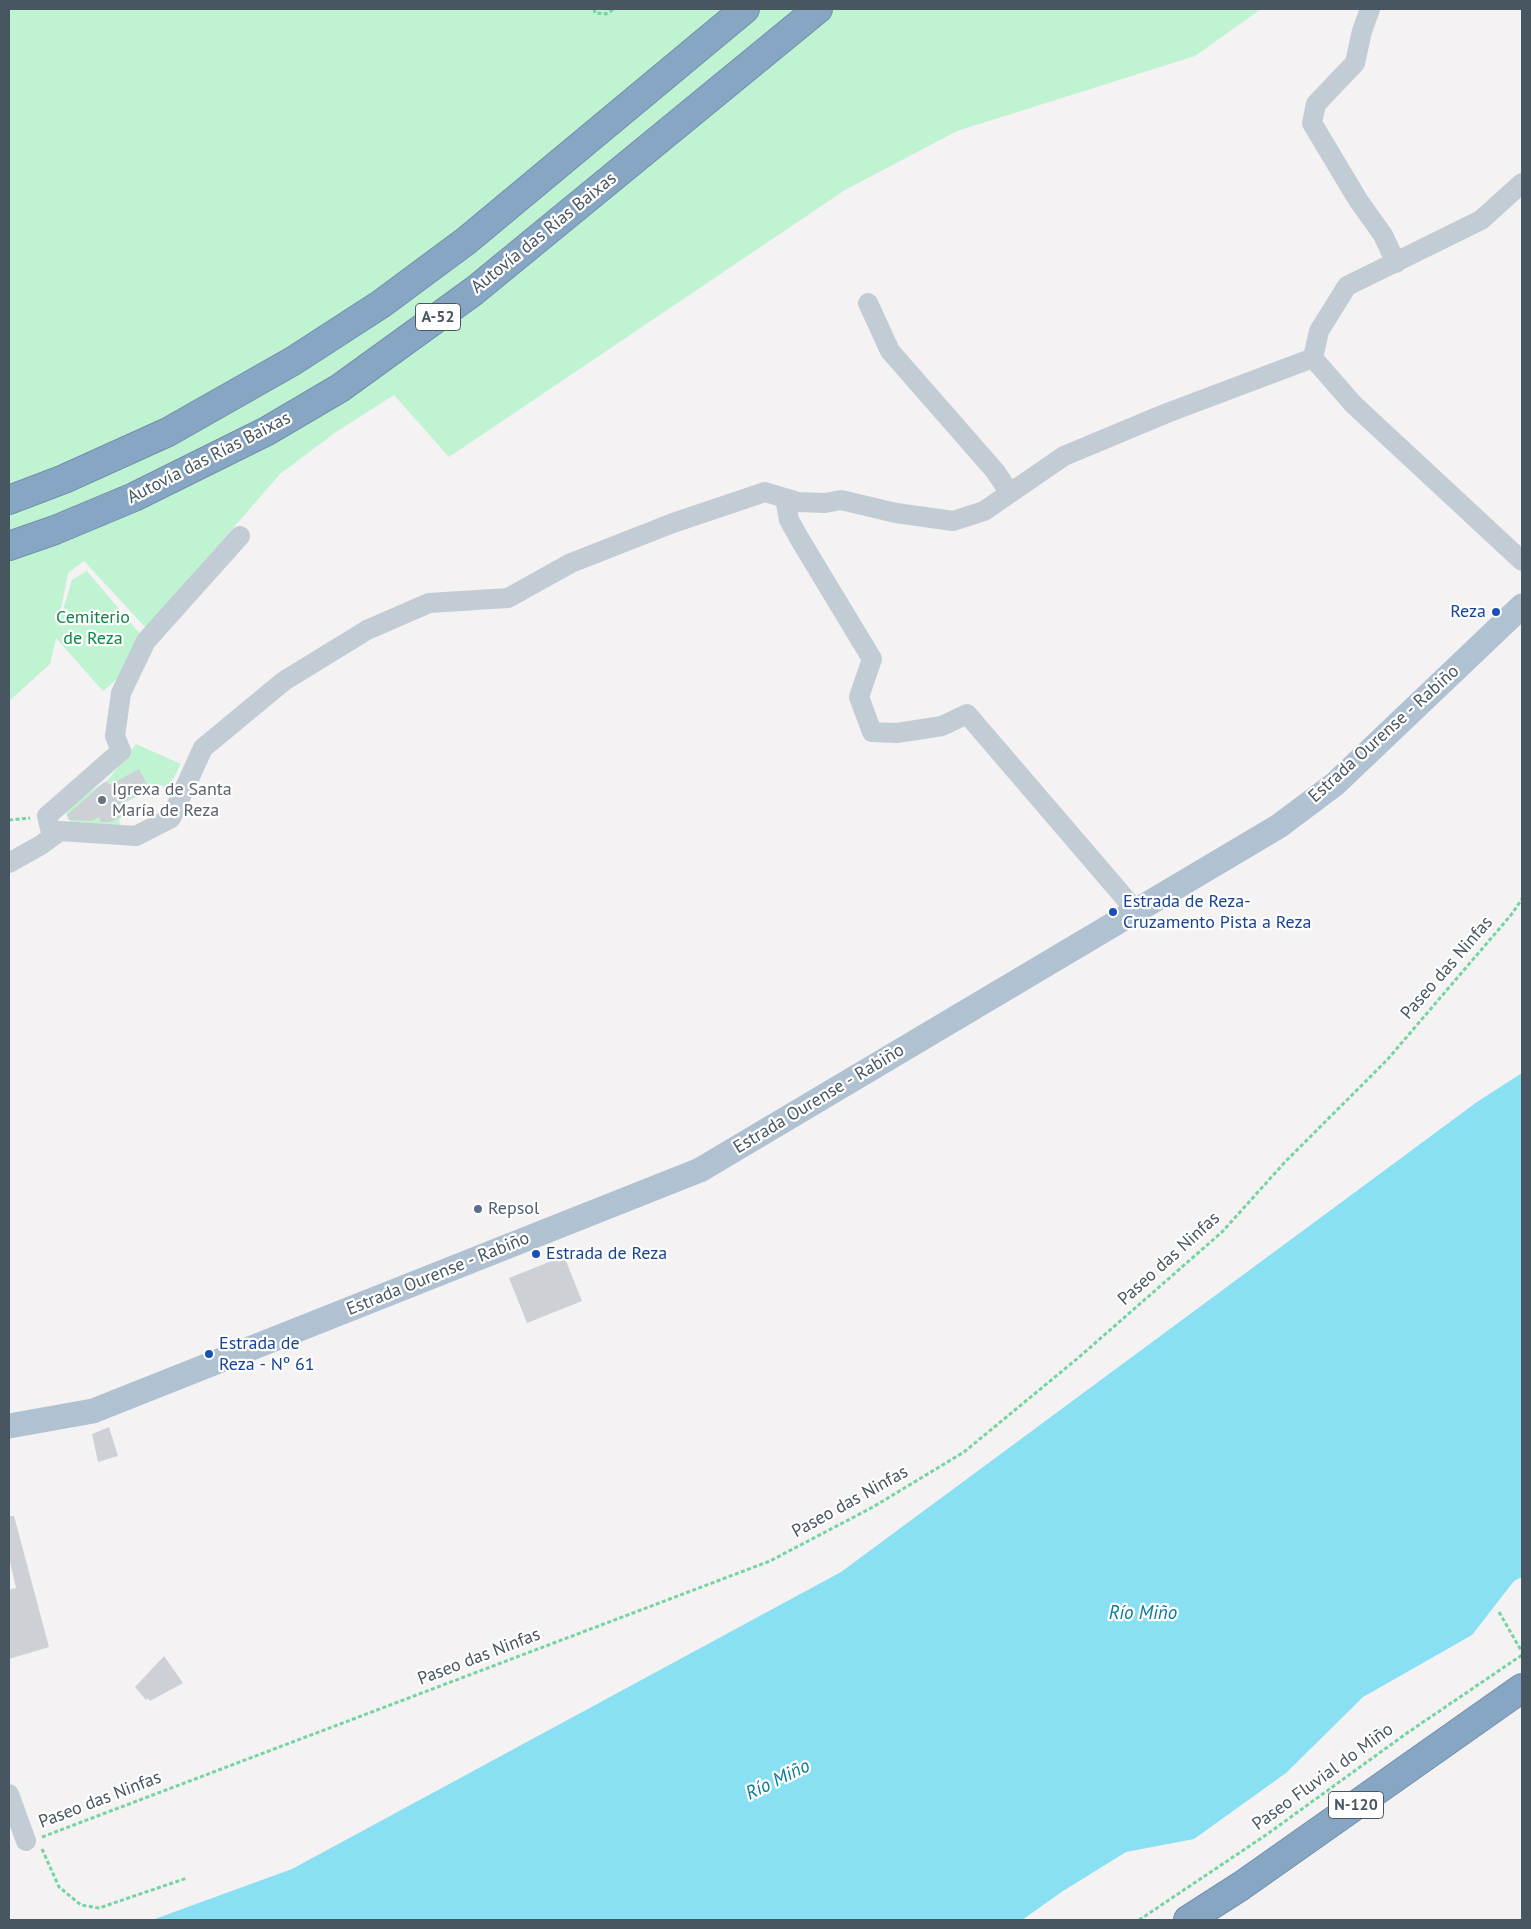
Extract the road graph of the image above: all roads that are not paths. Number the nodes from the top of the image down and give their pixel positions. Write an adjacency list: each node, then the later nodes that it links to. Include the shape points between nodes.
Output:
1 (745, 9): 11 (highway, A-52, via 466,241 381,304 293,361 168,432)
2 (818, 9): 6 (highway, Autovía das Rías Baixas / A-52)
3 (1370, 9): 5 (street, via 1355,63 1316,104 1312,123 1383,235)
4 (1522, 183): 5 (street, via 1481,220)
5 (1396, 263): 8 (street, via 1347,286 1319,331)
6 (474, 291): 13 (highway, Autovía das Rías Baixas / A-52, via 340,388 268,431 134,496); 15 (highway, via 405,357 274,443 146,509)
7 (868, 303): 9 (street, via 890,351 995,471)
8 (1313, 358): 9 (street, via 1064,456); 14 (street, via 1353,404)
9 (1010, 493): 10 (street, via 984,511 953,521 896,514 841,500 798,502)
10 (785, 498): 17 (street, via 765,492 673,523 571,564 508,598 429,603 367,630 284,680 204,748 171,818 136,836 60,831); 19 (street, via 795,532 872,659 859,697 872,732 897,734 942,726 967,714)
11 (9, 500)
12 (240, 536): 17 (street, via 146,641 121,693 115,736 121,751 47,816)
13 (9, 546)
14 (1522, 561)
15 (9, 565)
16 (1522, 606): 19 (main road, Estrada Ourense - Rabiño, via 1335,784 1279,826)
17 (52, 837): 18 (street)
18 (9, 862)
19 (1136, 911): 20 (main road, Estrada Ourense - Rabiño, via 700,1170 93,1411)
20 (16, 1426)
21 (1522, 1688): 24 (highway, N-120)
22 (9, 1794): 23 (street)
23 (32, 1840)
24 (1188, 1920)

